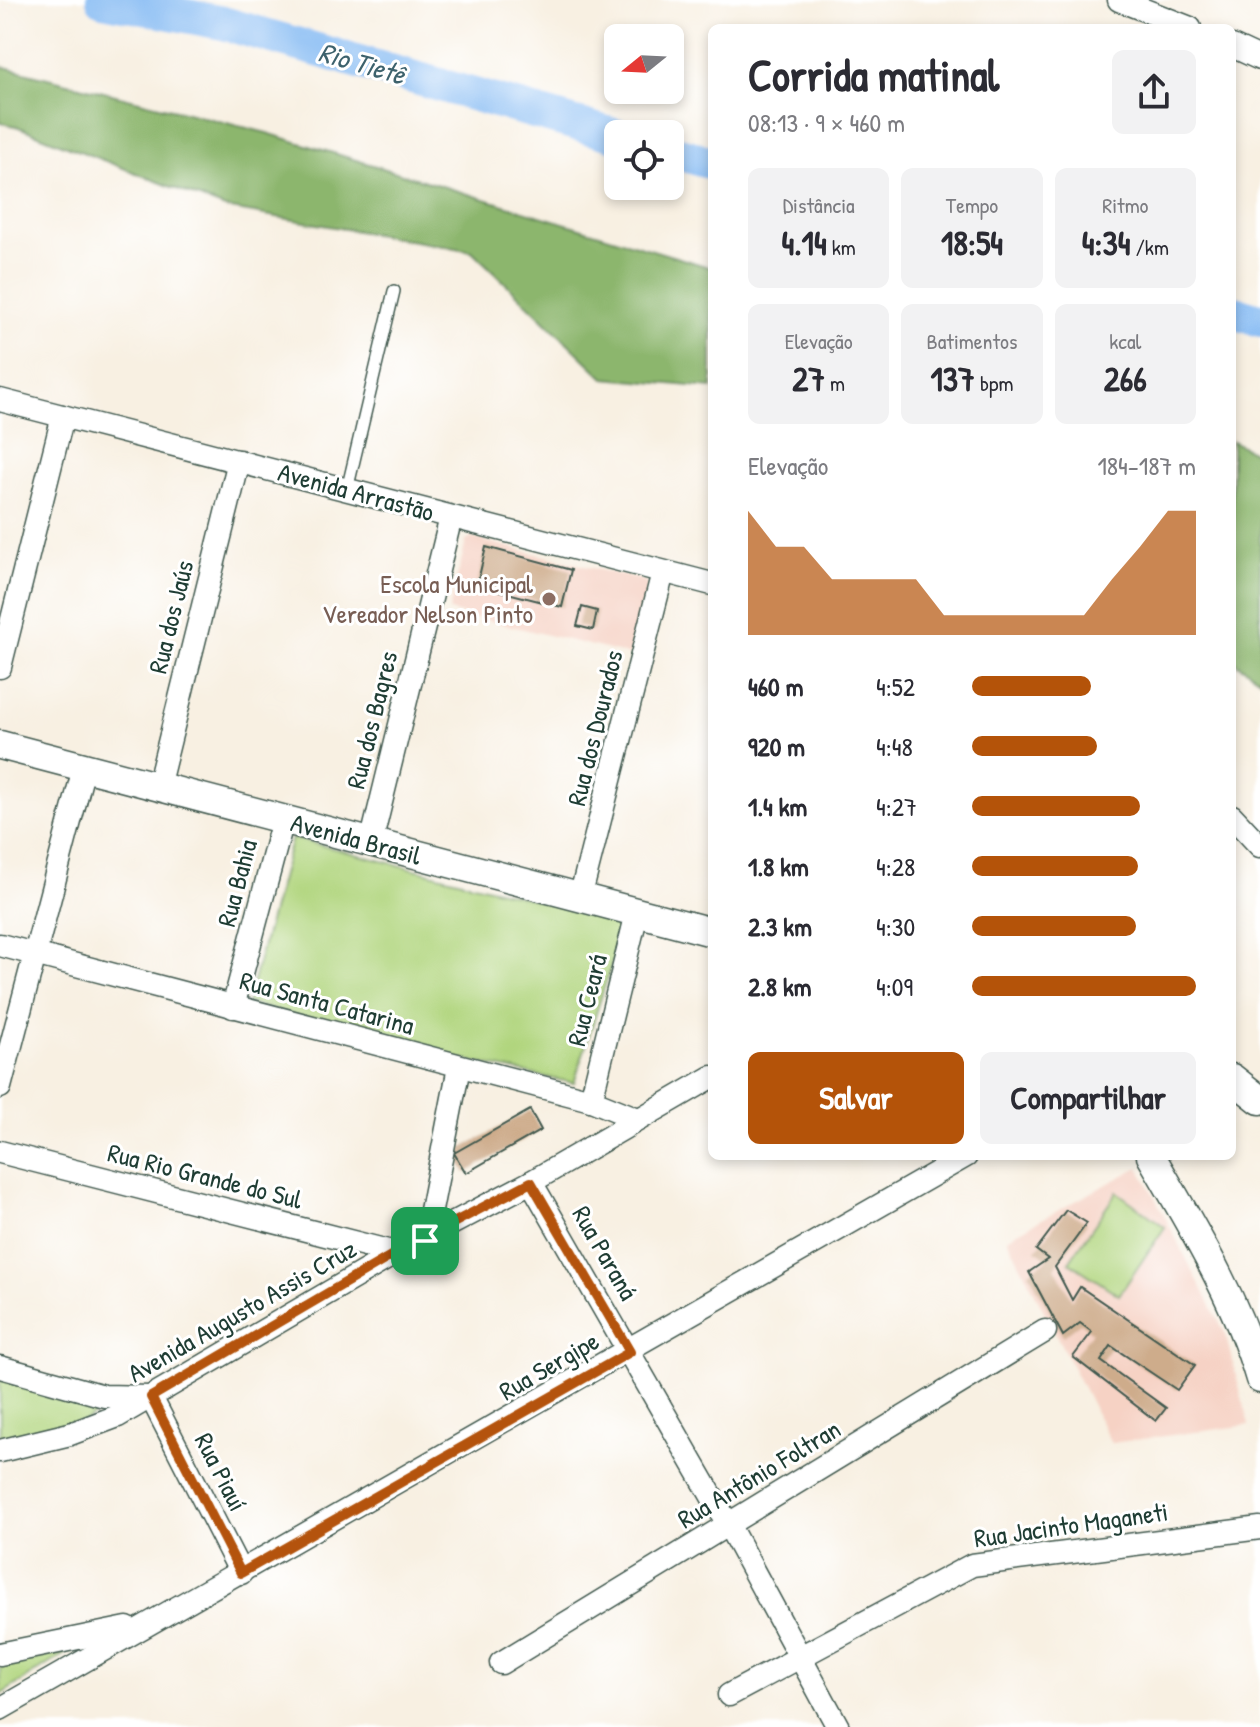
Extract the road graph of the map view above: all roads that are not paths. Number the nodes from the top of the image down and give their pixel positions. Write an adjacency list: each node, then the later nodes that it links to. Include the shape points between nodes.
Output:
1 (1119, 0): 2 (street)
2 (1180, 24)
3 (1236, 48): 4 (street)
4 (1260, 59)
5 (394, 291): 9 (lane)
6 (0, 400): 7 (street, Avenida Arrastão)
7 (63, 416): 8 (street, Avenida Arrastão); 13 (street)
8 (239, 461): 9 (street, Avenida Arrastão); 16 (street, Rua dos Jaús)
9 (347, 490): 10 (street, Avenida Arrastão)
10 (451, 517): 11 (street, Avenida Arrastão); 19 (street, Rua dos Bagres)
11 (663, 572): 12 (street, Avenida Arrastão); 21 (street, Rua dos Dourados)
12 (708, 583)
13 (0, 667)
14 (0, 745): 15 (street, Avenida Brasil)
15 (84, 768): 16 (street, Avenida Brasil); 25 (street)
16 (158, 787): 17 (street, Avenida Brasil)
17 (283, 820): 19 (street, Avenida Brasil); 26 (street, Rua Bahia)
18 (1236, 820): 20 (street)
19 (371, 843): 21 (street, Avenida Brasil)
20 (1260, 846)
21 (580, 898): 22 (street, Avenida Brasil)
22 (637, 913): 23 (street, Avenida Brasil); 31 (street, Rua Ceará)
23 (708, 931)
24 (0, 945): 25 (street, Rua Santa Catarina)
25 (34, 954): 26 (street, Rua Santa Catarina); 30 (street)
26 (233, 1007): 27 (street, Rua Santa Catarina)
27 (459, 1067): 31 (street, Rua Santa Catarina); 38 (street)
28 (708, 1079): 33 (street, Avenida Augusto Assis Cruz)
29 (1236, 1081): 32 (street)
30 (0, 1087)
31 (591, 1100): 33 (street, Rua Santa Catarina)
32 (1260, 1100)
33 (638, 1119): 37 (street, Avenida Augusto Assis Cruz)
34 (0, 1152): 39 (street, Rua Rio Grande do Sul)
35 (959, 1160): 42 (street, Rua Sergipe)
36 (1153, 1160): 41 (street)
37 (531, 1182): 38 (street, Avenida Augusto Assis Cruz); 42 (street, Rua Paraná)
38 (425, 1241): 39 (street, Avenida Augusto Assis Cruz)
39 (396, 1253): 45 (street, Avenida Augusto Assis Cruz)
40 (1045, 1331): 47 (street, Rua Antônio Foltran)
41 (1254, 1338): 44 (street)
42 (630, 1352): 47 (street, Rua Paraná); 49 (street, Rua Sergipe)
43 (0, 1367): 45 (street, via 104,1396)
44 (1260, 1379)
45 (151, 1397): 46 (street, Avenida Augusto Assis Cruz, via 97,1425); 49 (street, Rua Piauí)
46 (0, 1451)
47 (729, 1526): 52 (street, Rua Paraná); 53 (street, Rua Antônio Foltran)
48 (1260, 1528): 52 (street, Rua Jacinto Maganeti, via 972,1565)
49 (241, 1573): 50 (street, Rua Sergipe)
50 (143, 1624): 51 (street); 55 (street)
51 (0, 1654)
52 (800, 1655): 54 (street, Rua Jacinto Maganeti); 56 (street, Rua Paraná)
53 (501, 1663)
54 (729, 1695)
55 (0, 1709)
56 (838, 1727)

